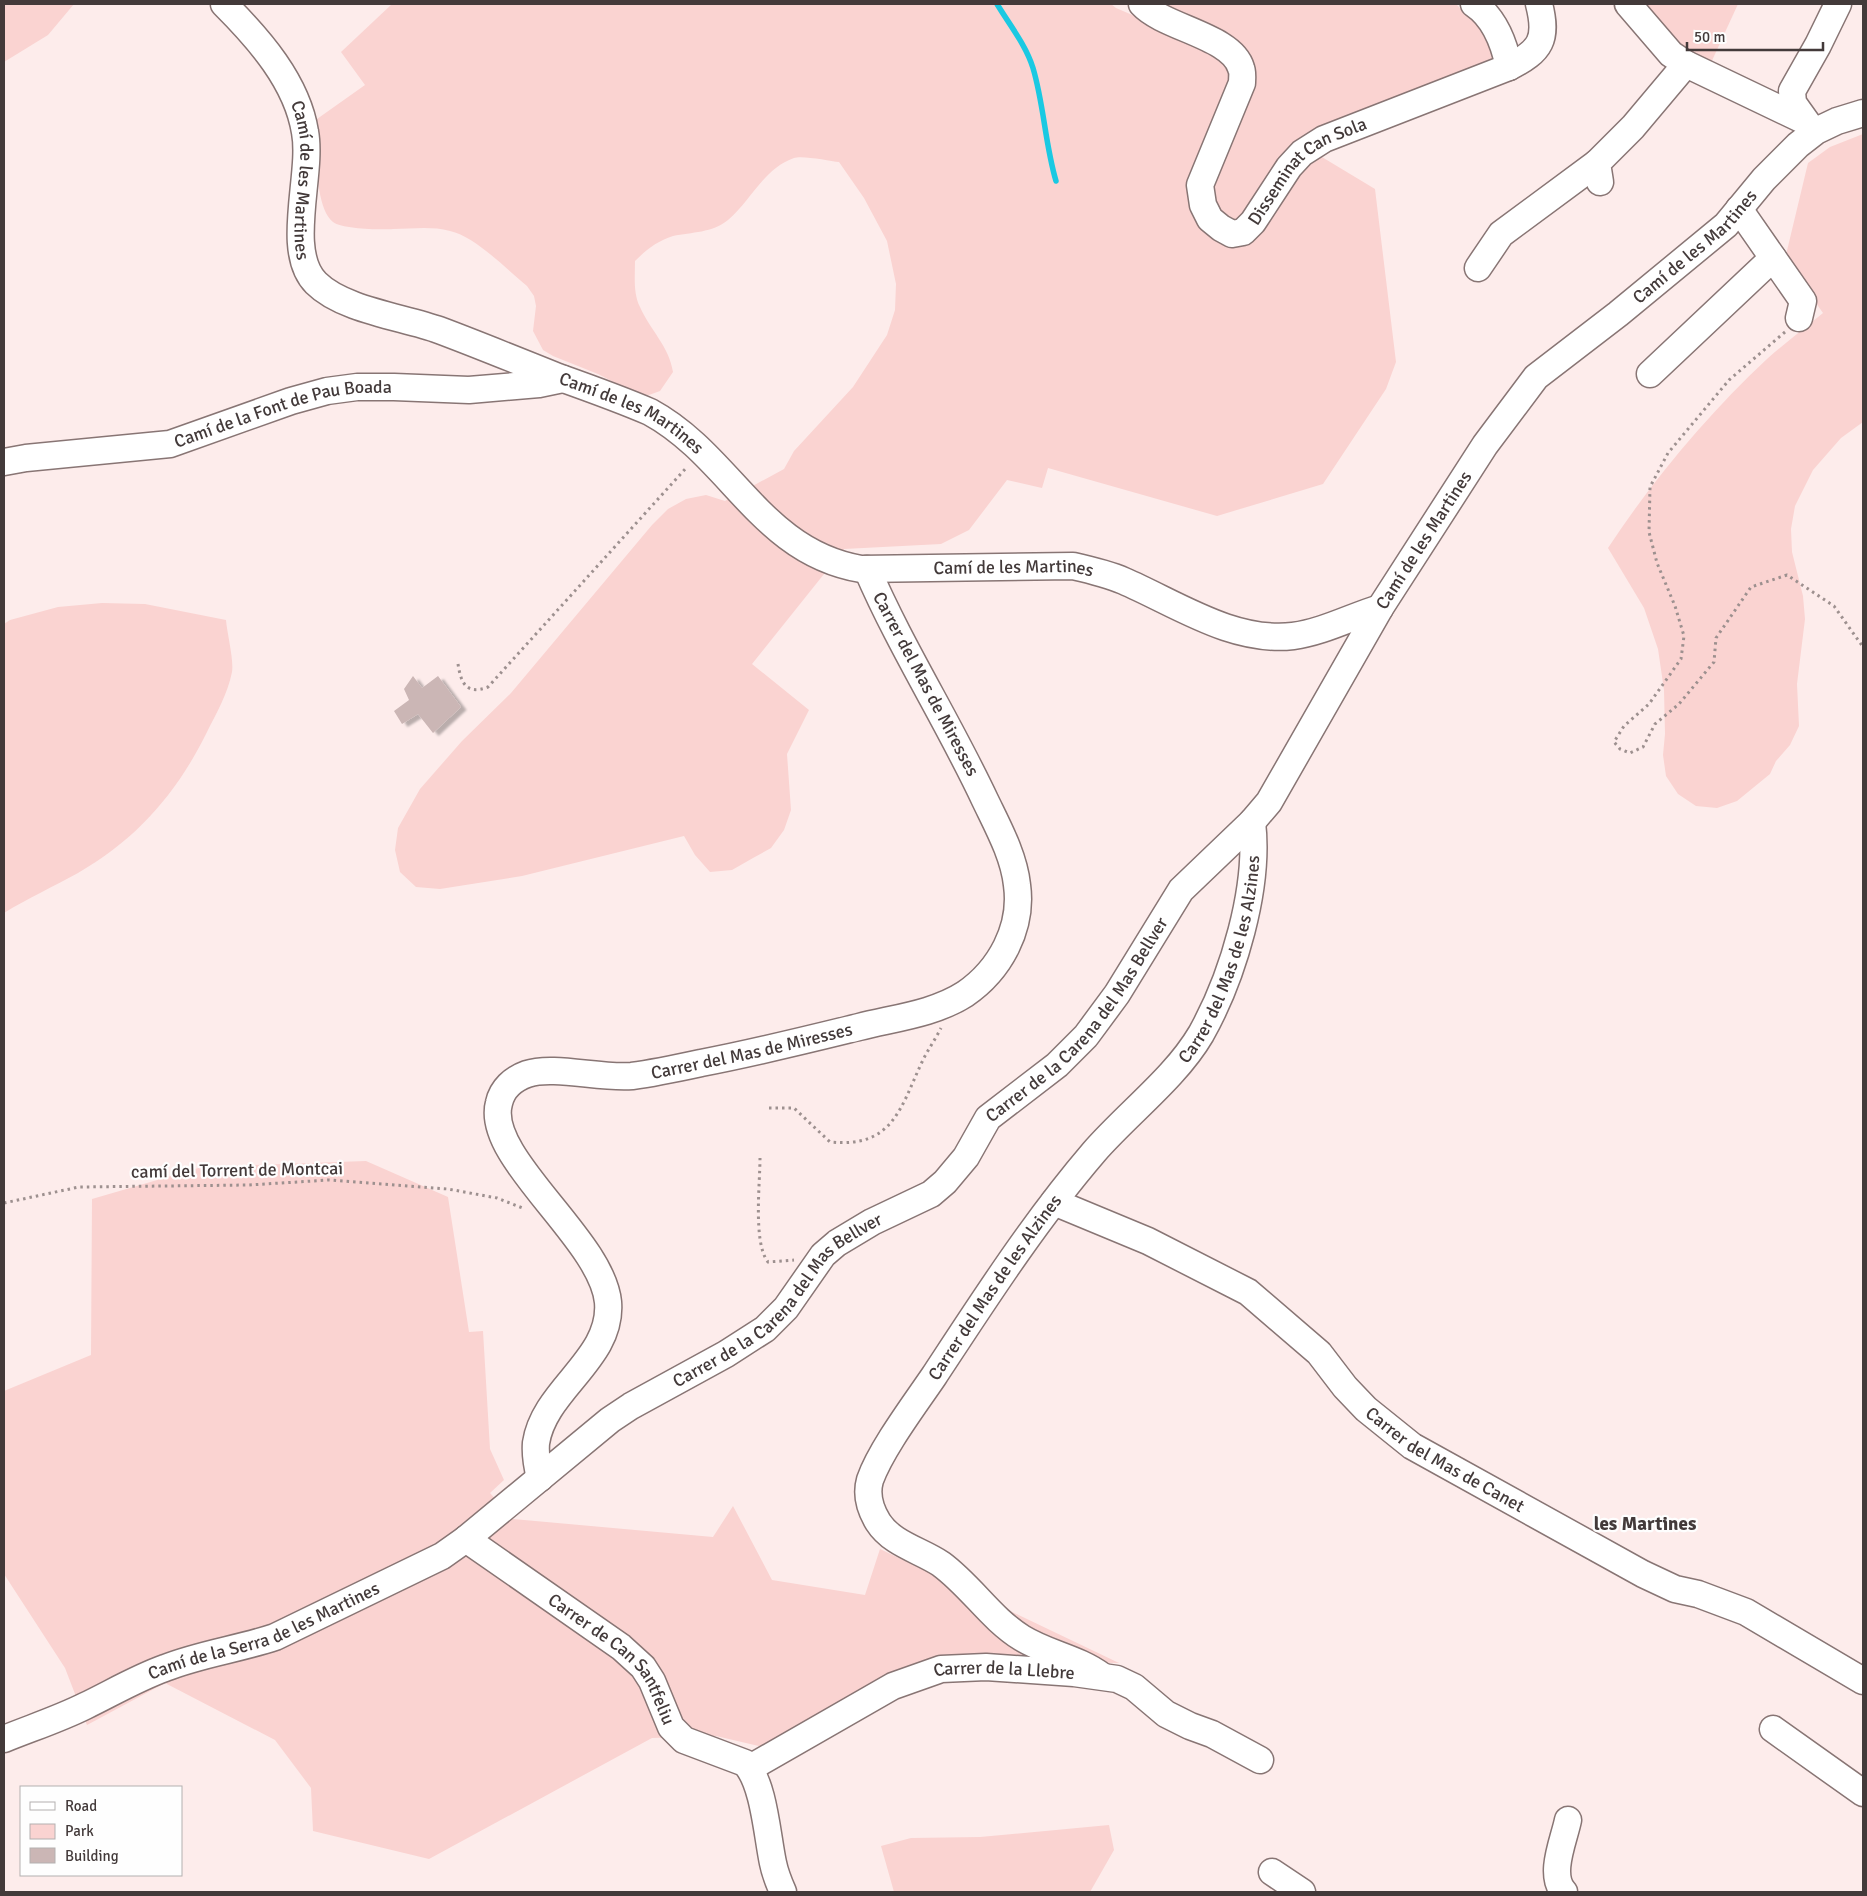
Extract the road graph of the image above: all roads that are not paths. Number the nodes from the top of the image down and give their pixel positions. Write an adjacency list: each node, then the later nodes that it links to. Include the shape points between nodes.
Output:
1 (224, 4): 16 (street, Camí de les Martines, via 270,57 299,108 306,134 302,255 315,282 327,292 354,304 437,330)
2 (1142, 4): 8 (street, Disseminat Can Sola, via 1148,11 1217,44 1234,55 1241,68 1242,83 1200,185 1210,219 1232,234 1244,232 1289,167 1302,153 1324,139)
3 (1474, 4): 8 (street, via 1495,26)
4 (1539, 4): 8 (street, Disseminat Can Sola, via 1543,31 1538,47 1529,57)
5 (1628, 4): 7 (street, via 1671,54)
6 (1838, 4): 10 (street, via 1792,91 1793,103)
7 (1686, 64): 10 (street); 13 (street, via 1599,173 1501,234)
8 (1509, 67)
9 (1863, 113): 10 (street, Camí de les Martines)
10 (1809, 126): 11 (street, Camí de les Martines)
11 (1739, 210): 12 (street); 19 (street, Camí de les Martines, via 1690,255 1536,377 1485,445)
12 (1773, 258): 14 (street, via 1803,300); 15 (street)
13 (1478, 268)
14 (1799, 318)
15 (1650, 374)
16 (564, 379): 17 (street, Camí de la Font de Pau Boada, via 468,390 357,387 291,401 170,444); 18 (street, Camí de les Martines, via 650,412 671,424 786,537 804,549 844,566)
17 (4, 462)
18 (867, 569): 19 (street, Camí de les Martines, via 1073,566 1124,581 1225,626 1274,637 1326,628); 22 (street, Carrer del Mas de Miresses, via 898,636 957,741 1014,863 1019,900 1013,930 999,962 989,973 976,986 943,1006 808,1040 670,1069 631,1076 599,1077 539,1072 514,1080 505,1089 497,1112 502,1134 512,1153 591,1257 608,1300 607,1317 599,1342 557,1398 542,1424 535,1454)
19 (1380, 608): 20 (street, Carrer de la Carena del Mas Bellver, via 1269,802)
20 (1252, 822): 21 (street, Carrer del Mas de les Alzines, via 1253,861 1244,922 1221,989 1200,1035 1180,1064 1121,1122); 22 (street, Carrer de la Carena del Mas Bellver, via 1181,890 1117,994 1086,1036 1057,1065 988,1118 966,1157 945,1182 931,1194 872,1222 831,1248 786,1308 765,1329 706,1366 631,1406)
21 (1054, 1202): 25 (street, Carrer del Mas de les Alzines, via 1038,1221 895,1435 877,1466 868,1494 871,1508 887,1534 943,1566 1022,1638); 26 (street, Carrer del Mas de Canet, via 1148,1241 1248,1292 1304,1338 1366,1409 1412,1446 1643,1574 1675,1589 1746,1612)
22 (540, 1478): 23 (street, Carrer de la Carena del Mas Bellver)
23 (512, 1501): 24 (street, Camí de la Serra de les Martines)
24 (466, 1539): 28 (street, Camí de la Serra de les Martines, via 442,1556 275,1637 163,1668 86,1706); 30 (street, Carrer de Can Santfeliu, via 622,1647 652,1680 671,1728 684,1740 745,1763)
25 (1102, 1676): 29 (street, Carrer de la Llebre, via 1134,1687 1166,1714); 30 (street, Carrer de la Llebre, via 986,1666 941,1670 893,1686)
26 (1863, 1681)
27 (1773, 1728): 31 (street)
28 (4, 1739)
29 (1260, 1760)
30 (750, 1768): 34 (street, via 757,1784 774,1866)
31 (1863, 1793)
32 (1568, 1820): 36 (street, via 1556,1872)
33 (1272, 1872): 35 (street)
34 (783, 1892)
35 (1302, 1892)
36 (1564, 1892)

